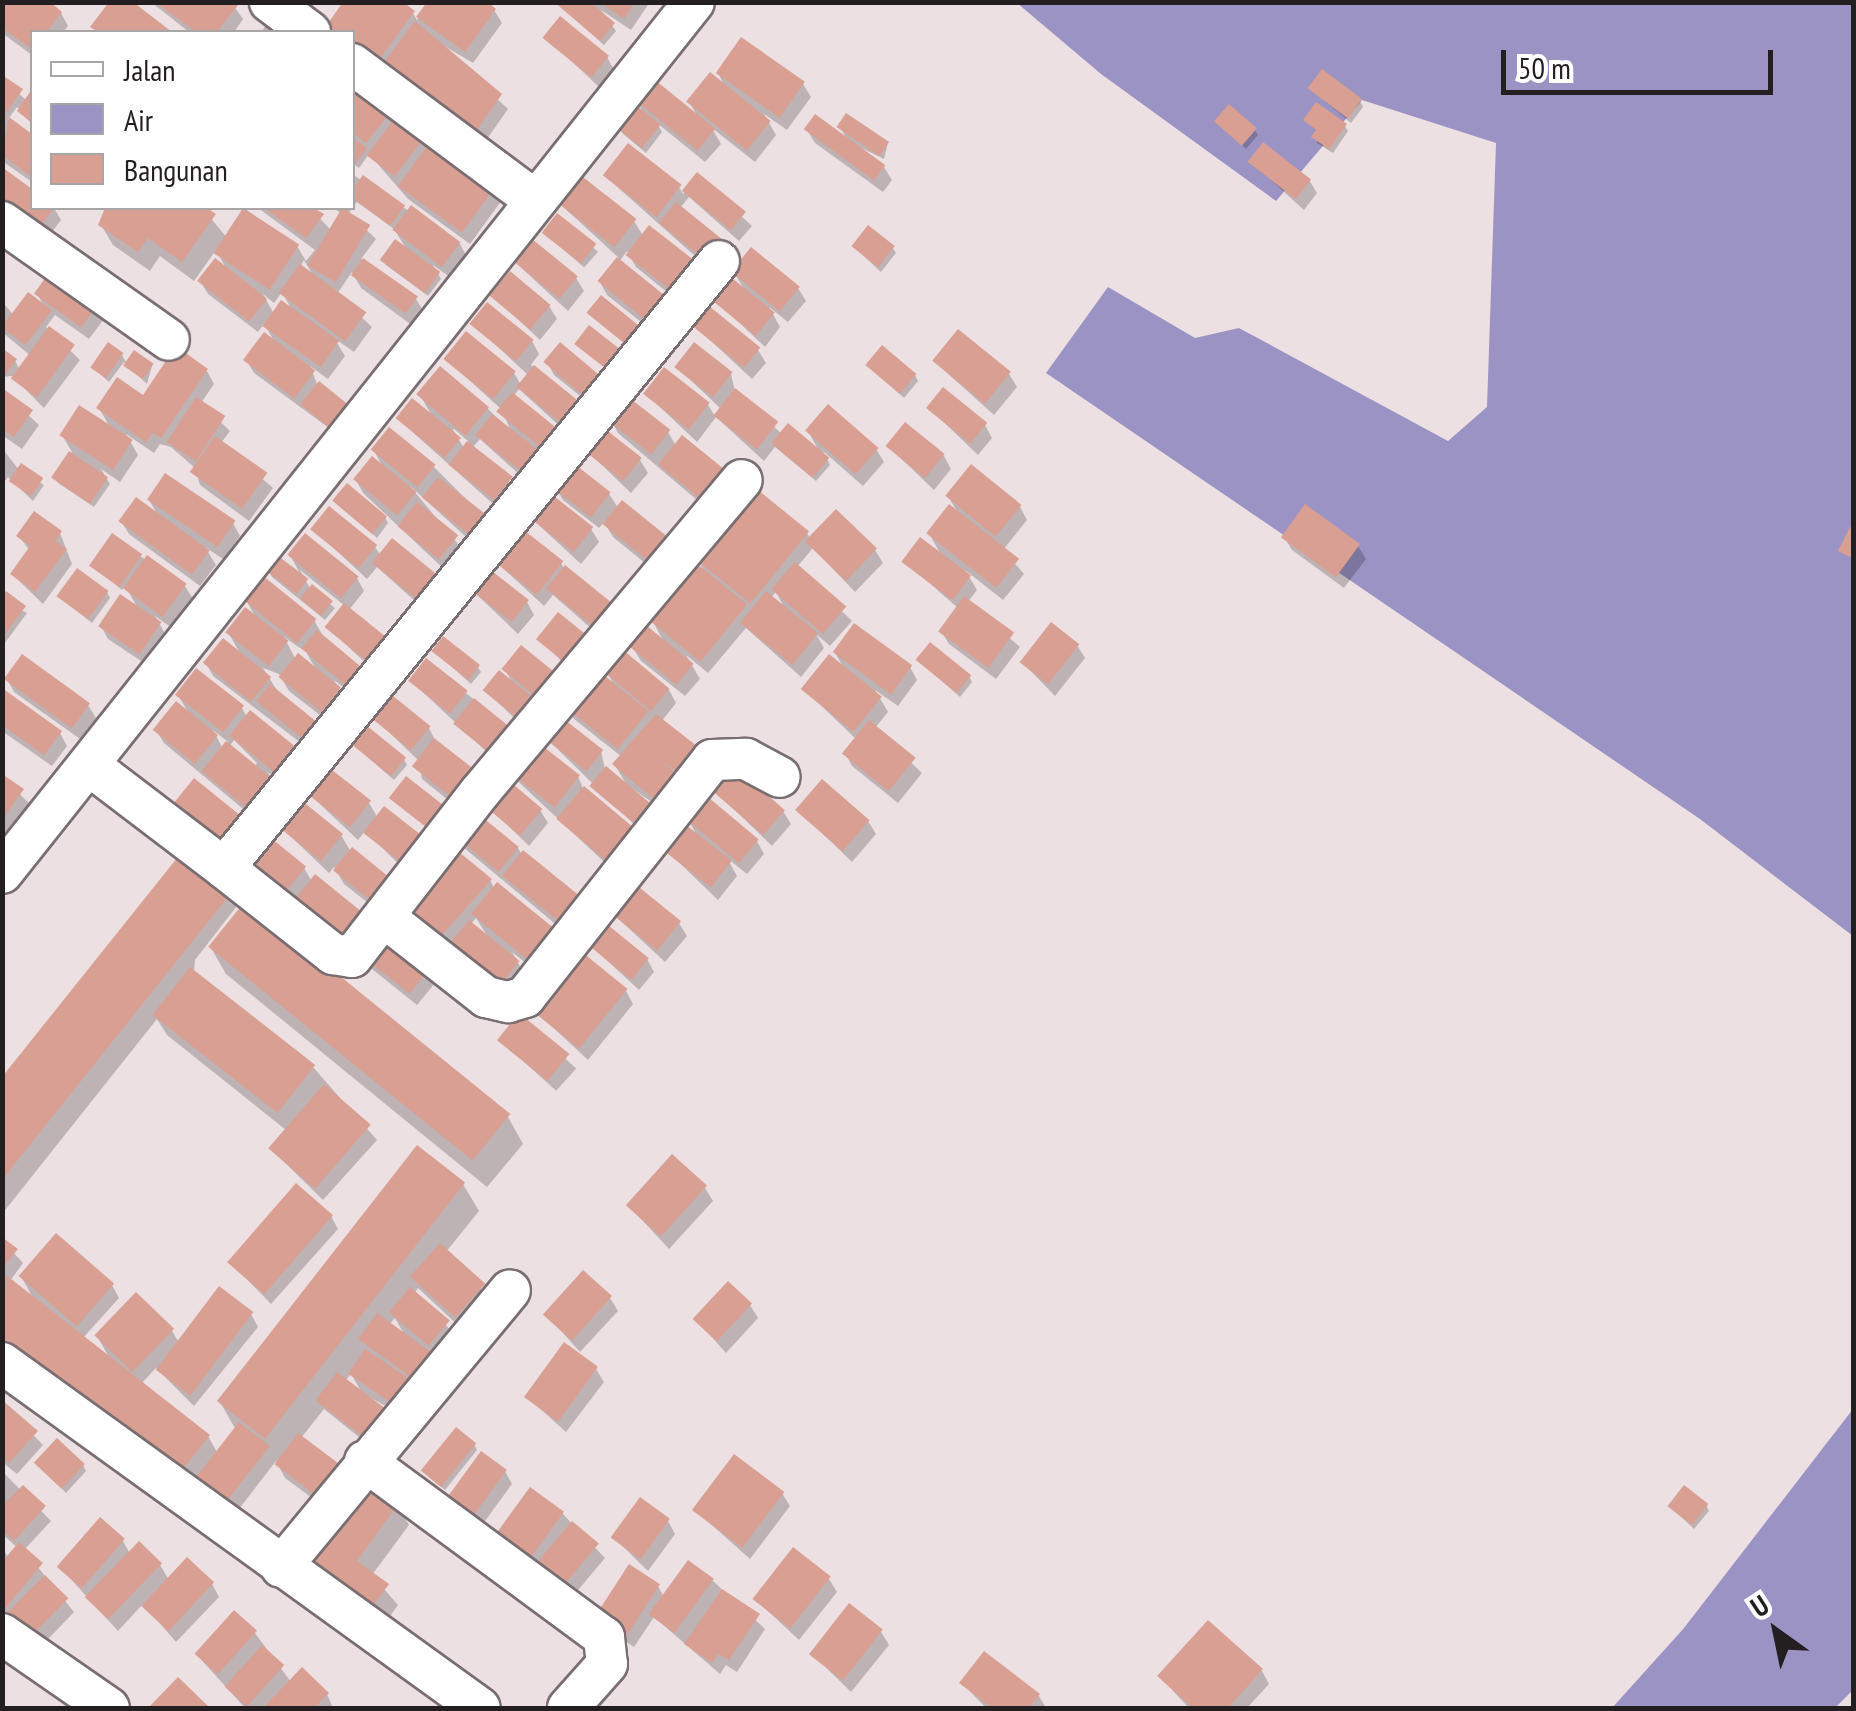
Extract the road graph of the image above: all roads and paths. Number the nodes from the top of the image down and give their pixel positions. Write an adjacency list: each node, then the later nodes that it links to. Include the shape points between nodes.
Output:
1 (270, 2): 3 (street)
2 (694, 2): 5 (street)
3 (307, 30)
4 (355, 66): 5 (street)
5 (532, 198): 10 (street)
6 (2, 222): 8 (street)
7 (719, 262): 12 (street)
8 (170, 340)
9 (742, 480): 14 (street)
10 (90, 766): 12 (street); 13 (street)
11 (780, 777): 14 (street, via 746,759 712,760 525,997 508,1002 486,996)
12 (224, 868): 14 (street, via 344,960)
13 (2, 872)
14 (384, 917)
15 (510, 1290): 17 (street)
16 (2, 1363): 18 (street)
17 (366, 1460): 18 (street); 22 (street, via 604,1637 608,1664)
18 (281, 1567): 21 (street)
19 (2, 1634): 20 (street)
20 (109, 1708)
21 (480, 1708)
22 (568, 1708)

